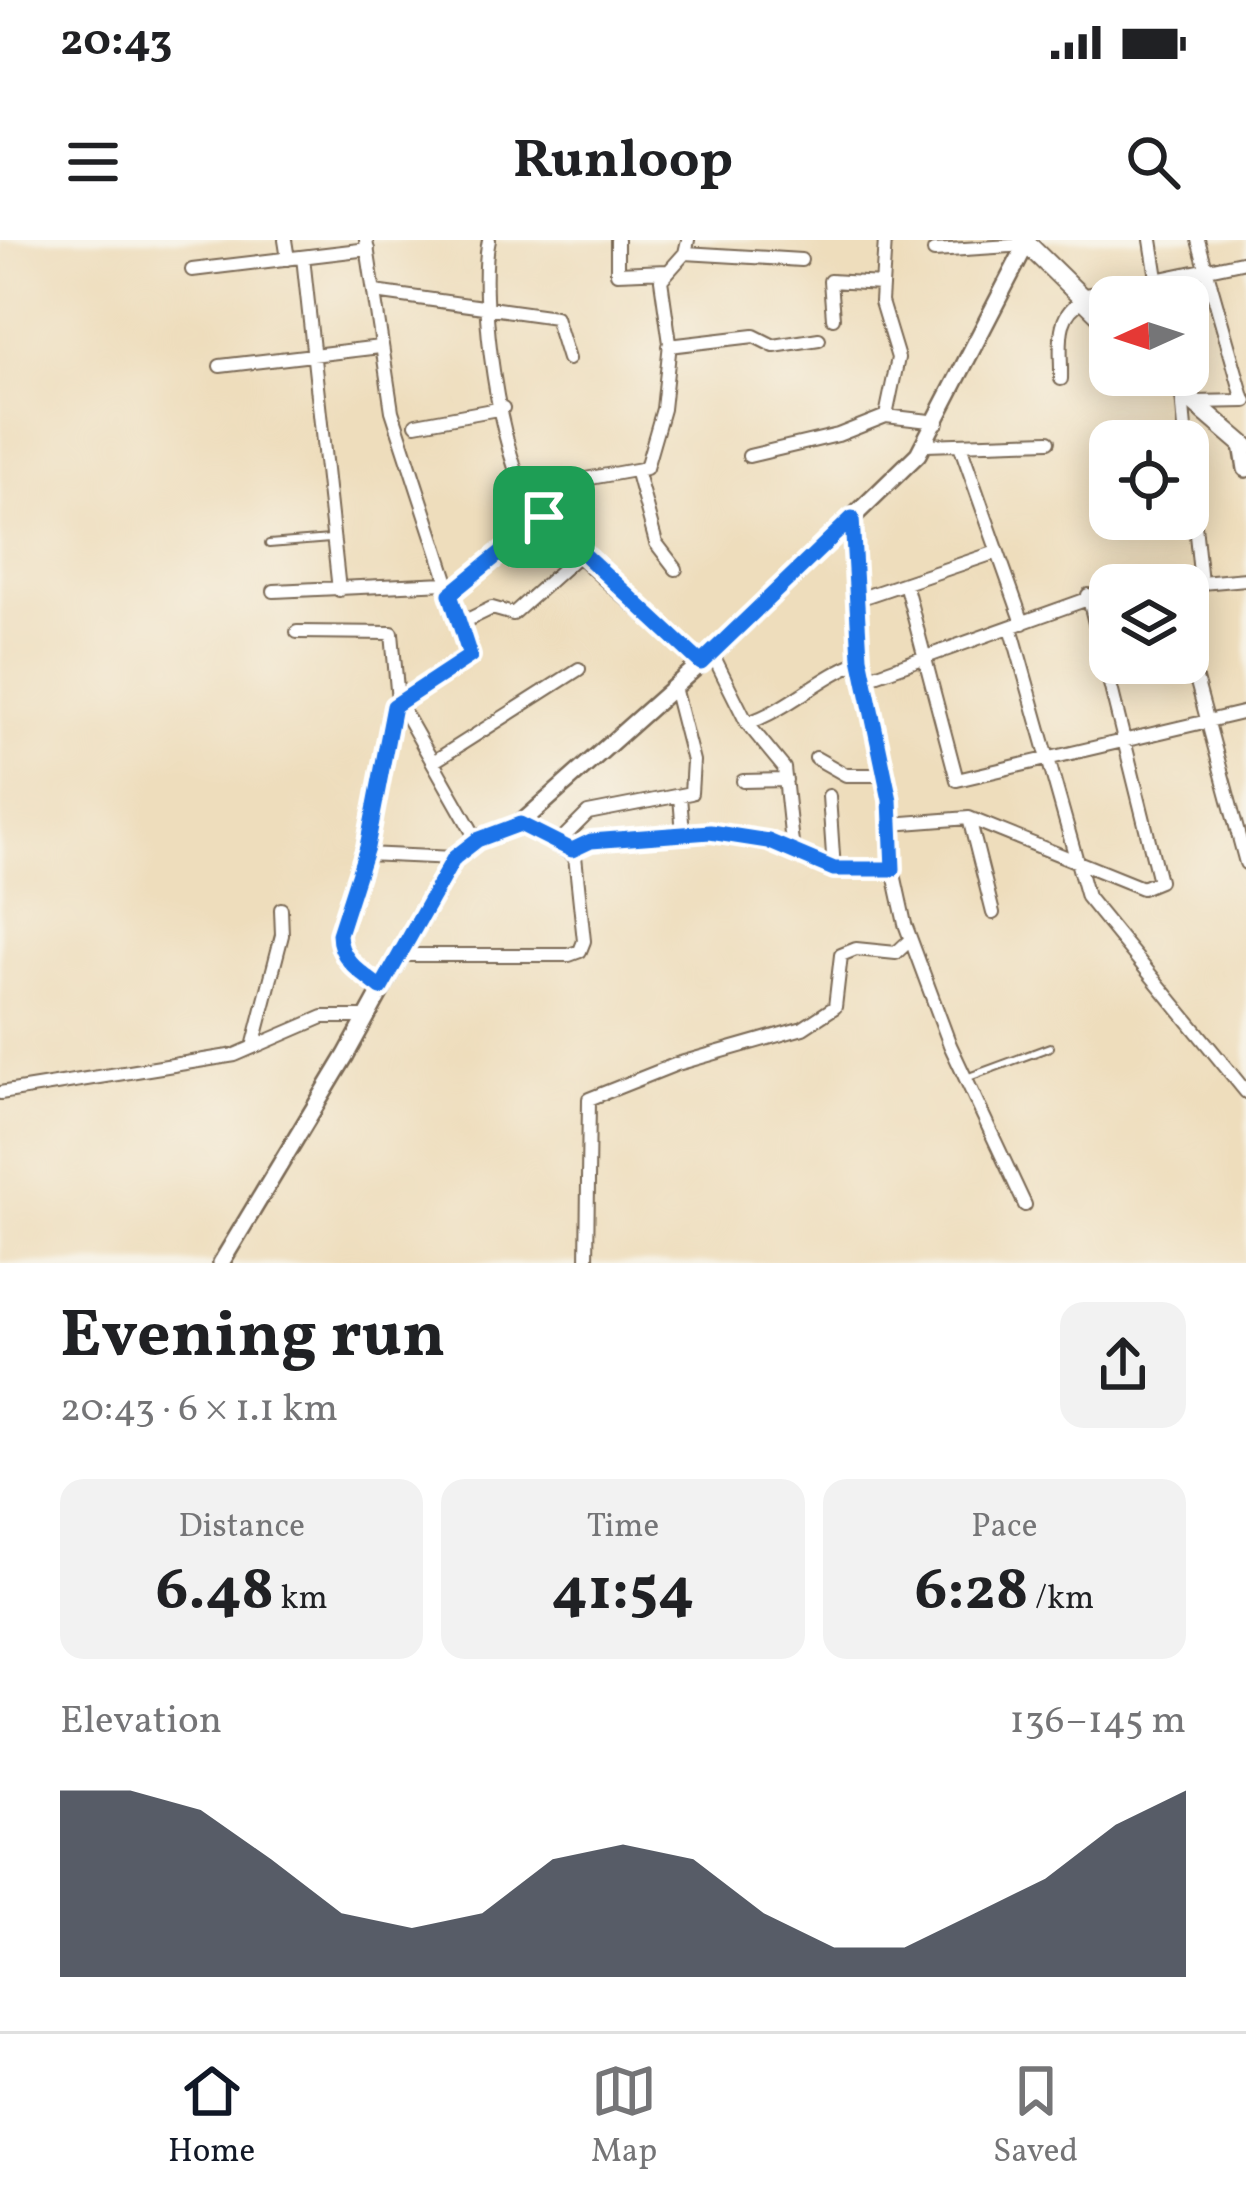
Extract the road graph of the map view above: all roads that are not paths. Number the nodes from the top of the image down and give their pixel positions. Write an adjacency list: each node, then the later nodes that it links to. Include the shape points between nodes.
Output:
1 (285, 240): 12 (street)
2 (489, 240): 24 (street)
3 (616, 240): 17 (street, via 617,273)
4 (885, 240): 20 (street)
5 (1151, 240): 18 (street)
6 (1198, 240): 15 (street)
7 (1024, 243): 10 (street); 23 (main road); 39 (street)
8 (367, 245): 11 (street); 21 (street)
9 (687, 246): 13 (street); 17 (street)
10 (934, 250)
11 (303, 257): 12 (street); 30 (street)
12 (288, 259): 16 (street)
13 (801, 260)
14 (1246, 261): 15 (street)
15 (1207, 269): 19 (street); 35 (street)
16 (192, 270)
17 (667, 271): 28 (street, via 661,286)
18 (1155, 276)
19 (1177, 276)
20 (882, 284): 26 (street, via 830,281); 37 (street, via 898,358)
21 (380, 292): 24 (street); 29 (street)
22 (1089, 296): 23 (street)
23 (1082, 298): 25 (main road); 33 (street, via 1063,319)
24 (484, 305): 31 (street, via 558,319); 36 (street)
25 (1089, 305)
26 (833, 319)
27 (819, 339): 28 (street, via 774,346 754,336)
28 (669, 346): 47 (street, via 650,463)
29 (380, 347): 30 (street); 59 (street, via 392,411)
30 (314, 353): 32 (street); 51 (street)
31 (568, 359)
32 (220, 367)
33 (1061, 379)
34 (1186, 398): 35 (street); 38 (street); 43 (main road)
35 (1245, 400)
36 (503, 408): 40 (street); 48 (street)
37 (886, 416): 39 (street); 45 (street)
38 (1186, 420)
39 (938, 422): 42 (street)
40 (416, 424)
41 (1049, 441): 44 (street)
42 (926, 445): 44 (street); 50 (street)
43 (1244, 445): 46 (street)
44 (959, 446): 54 (street)
45 (748, 456)
46 (1246, 469)
47 (638, 473): 48 (street); 55 (street, via 656,543)
48 (524, 490): 49 (street)
49 (544, 517): 53 (street); 59 (street)
50 (852, 518): 63 (street); 67 (street)
51 (334, 538): 52 (lane); 60 (street)
52 (269, 544)
53 (581, 553): 64 (street, via 513,614 492,608); 67 (street)
54 (994, 553): 58 (street); 65 (street)
55 (676, 569)
56 (1246, 579): 57 (street)
57 (1209, 582)
58 (905, 583): 63 (street); 68 (street)
59 (452, 588): 60 (street); 64 (street)
60 (339, 590): 61 (street)
61 (274, 591)
62 (1088, 595): 65 (street); 78 (street)
63 (856, 600): 69 (street)
64 (461, 623): 74 (street, via 470,656)
65 (1017, 625): 68 (street); 80 (street)
66 (297, 632): 74 (street, via 389,631)
67 (707, 658): 73 (street); 77 (street)
68 (923, 661): 71 (street); 80 (street, via 957,780)
69 (861, 662): 71 (street); 77 (street)
70 (579, 669): 81 (street)
71 (864, 679): 82 (street)
72 (1197, 684): 76 (street)
73 (674, 687): 85 (street, via 695,781); 88 (street)
74 (398, 701): 81 (street); 94 (street)
75 (1246, 712): 76 (street)
76 (1207, 720): 78 (street); 96 (street)
77 (747, 724): 83 (street, via 780,760)
78 (1124, 737): 80 (street); 97 (street, via 1159,881 1142,888)
79 (816, 758): 82 (street, via 846,775)
80 (1046, 758): 97 (street)
81 (433, 762): 91 (street)
82 (885, 775): 89 (street)
83 (786, 780): 84 (street); 93 (street)
84 (743, 781)
85 (680, 796): 90 (street); 92 (street, via 588,814)
86 (829, 796): 98 (street)
87 (968, 818): 89 (street); 97 (street); 101 (street)
88 (520, 824): 91 (street); 92 (street)
89 (891, 824): 99 (street)
90 (683, 834): 92 (street); 93 (street, via 741,835)
91 (477, 840): 95 (street)
92 (565, 846): 103 (street, via 580,951)
93 (793, 853): 98 (street)
94 (365, 854): 95 (street); 104 (street, via 339,943)
95 (454, 858): 103 (street)
96 (1246, 862)
97 (1074, 865): 109 (street, via 1101,918)
98 (834, 869): 99 (street)
99 (893, 869): 102 (street)
100 (280, 909): 106 (street, via 284,927)
101 (993, 913)
102 (910, 940): 108 (street); 113 (street, via 896,953 856,949 841,956 836,1007 814,1024 589,1099)
103 (400, 956): 104 (street)
104 (381, 988): 105 (street)
105 (364, 1017): 106 (street, via 323,1017); 112 (street)
106 (253, 1047): 110 (street)
107 (1050, 1047): 108 (lane)
108 (966, 1078): 111 (street)
109 (1246, 1092)
110 (0, 1093)
111 (1025, 1205)
112 (221, 1263)
113 (587, 1263)

